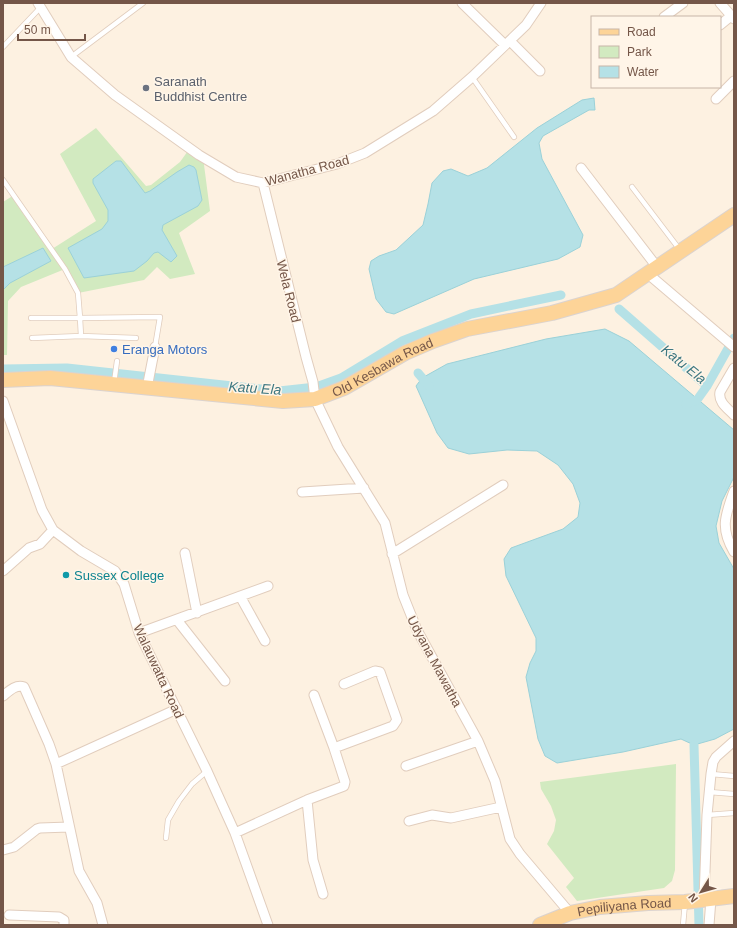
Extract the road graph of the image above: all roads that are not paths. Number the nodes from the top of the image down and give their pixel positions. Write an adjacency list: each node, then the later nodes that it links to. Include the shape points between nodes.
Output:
1 (142, 3): 12 (lane)
2 (462, 3): 10 (street)
3 (541, 3): 10 (street, Wanatha Road, via 526,26)
4 (683, 3): 7 (street)
5 (720, 3): 8 (street)
6 (39, 5): 11 (lane); 12 (street, Wanatha Road)
7 (665, 16)
8 (733, 18): 9 (street)
9 (721, 24)
10 (508, 43): 13 (street); 14 (street, Wanatha Road)
11 (3, 47)
12 (71, 58): 20 (street, Wanatha Road, via 115,95 199,155 236,177)
13 (540, 71)
14 (472, 77): 17 (lane); 20 (street, Wanatha Road, via 433,111 365,153 337,164)
15 (734, 81): 16 (street)
16 (716, 99)
17 (514, 137)
18 (581, 168): 24 (street)
19 (3, 180): 26 (lane, via 65,269 78,293)
20 (263, 183): 37 (street, Wela Road)
21 (632, 187): 23 (lane)
22 (734, 215): 23 (main road, Old Kesbawa Road)
23 (681, 251): 24 (main road, Old Kesbawa Road)
24 (652, 270): 31 (street); 37 (main road, Old Kesbawa Road, via 616,295 552,313 468,329 433,340 344,388)
25 (31, 318): 26 (lane)
26 (80, 318): 27 (lane); 30 (lane, via 160,317)
27 (81, 336): 28 (lane); 29 (lane)
28 (32, 338)
29 (136, 338)
30 (155, 347): 36 (street)
31 (734, 347)
32 (117, 361): 35 (lane)
33 (734, 368): 39 (street, via 719,395 722,403)
34 (3, 380): 35 (main road, Old Kesbawa Road, via 50,378)
35 (114, 384): 36 (main road, Old Kesbawa Road)
36 (147, 388): 37 (main road, Old Kesbawa Road, via 283,401)
37 (315, 396): 41 (street, Udyana Mawatha, via 338,447)
38 (3, 401): 44 (street, Walauwatta Road, via 42,510)
39 (734, 415)
40 (504, 485): 47 (street)
41 (364, 488): 43 (street); 47 (street, Udyana Mawatha, via 385,523)
42 (734, 491): 45 (street, via 726,512 725,530)
43 (302, 492)
44 (53, 530): 48 (street, via 40,544 29,548); 53 (street, Walauwatta Road, via 80,551 115,571 124,584)
45 (734, 552)
46 (185, 553): 51 (street)
47 (392, 554): 60 (street, Udyana Mawatha, via 403,595 417,630)
48 (3, 571)
49 (268, 586): 50 (street)
50 (240, 596): 51 (street); 54 (street)
51 (197, 613): 52 (street)
52 (177, 620): 53 (street); 55 (street)
53 (139, 633): 59 (street, Walauwatta Road)
54 (265, 641)
55 (225, 681)
56 (344, 684): 62 (street, via 375,671 380,672 397,720 393,726)
57 (314, 695): 62 (street)
58 (3, 696): 63 (street, via 15,687 24,687 50,744)
59 (177, 709): 63 (street); 65 (street, Walauwatta Road)
60 (478, 741): 64 (street); 71 (street, Udyana Mawatha, via 495,781)
61 (734, 741): 66 (street, via 716,757)
62 (334, 748): 70 (street, via 344,786)
63 (56, 764): 75 (street)
64 (406, 766)
65 (207, 771): 76 (street, Walauwatta Road); 77 (lane, via 179,800 168,820)
66 (711, 774): 67 (lane); 68 (street)
67 (734, 776)
68 (709, 792): 69 (lane); 73 (street)
69 (734, 794)
70 (307, 800): 76 (street); 79 (street, via 313,860)
71 (501, 807): 74 (street, via 451,818 432,815); 83 (street, Udyana Mawatha, via 510,839)
72 (734, 813): 73 (lane)
73 (707, 815): 81 (street)
74 (409, 821)
75 (69, 827): 78 (street, via 40,828 14,847); 86 (street, via 79,871 96,903)
76 (235, 833): 87 (street, Walauwatta Road)
77 (166, 838)
78 (3, 850)
79 (323, 894)
80 (734, 896): 81 (main road, Pepiliyana Road)
81 (707, 899): 82 (main road, Pepiliyana Road); 90 (street)
82 (685, 902): 83 (main road, Pepiliyana Road, via 600,907); 89 (lane)
83 (570, 913): 88 (main road, Pepiliyana Road)
84 (9, 915): 85 (street, via 60,917 64,920)
85 (64, 925)
86 (103, 925)
87 (268, 925)
88 (540, 925)
89 (683, 925)
90 (709, 925)

